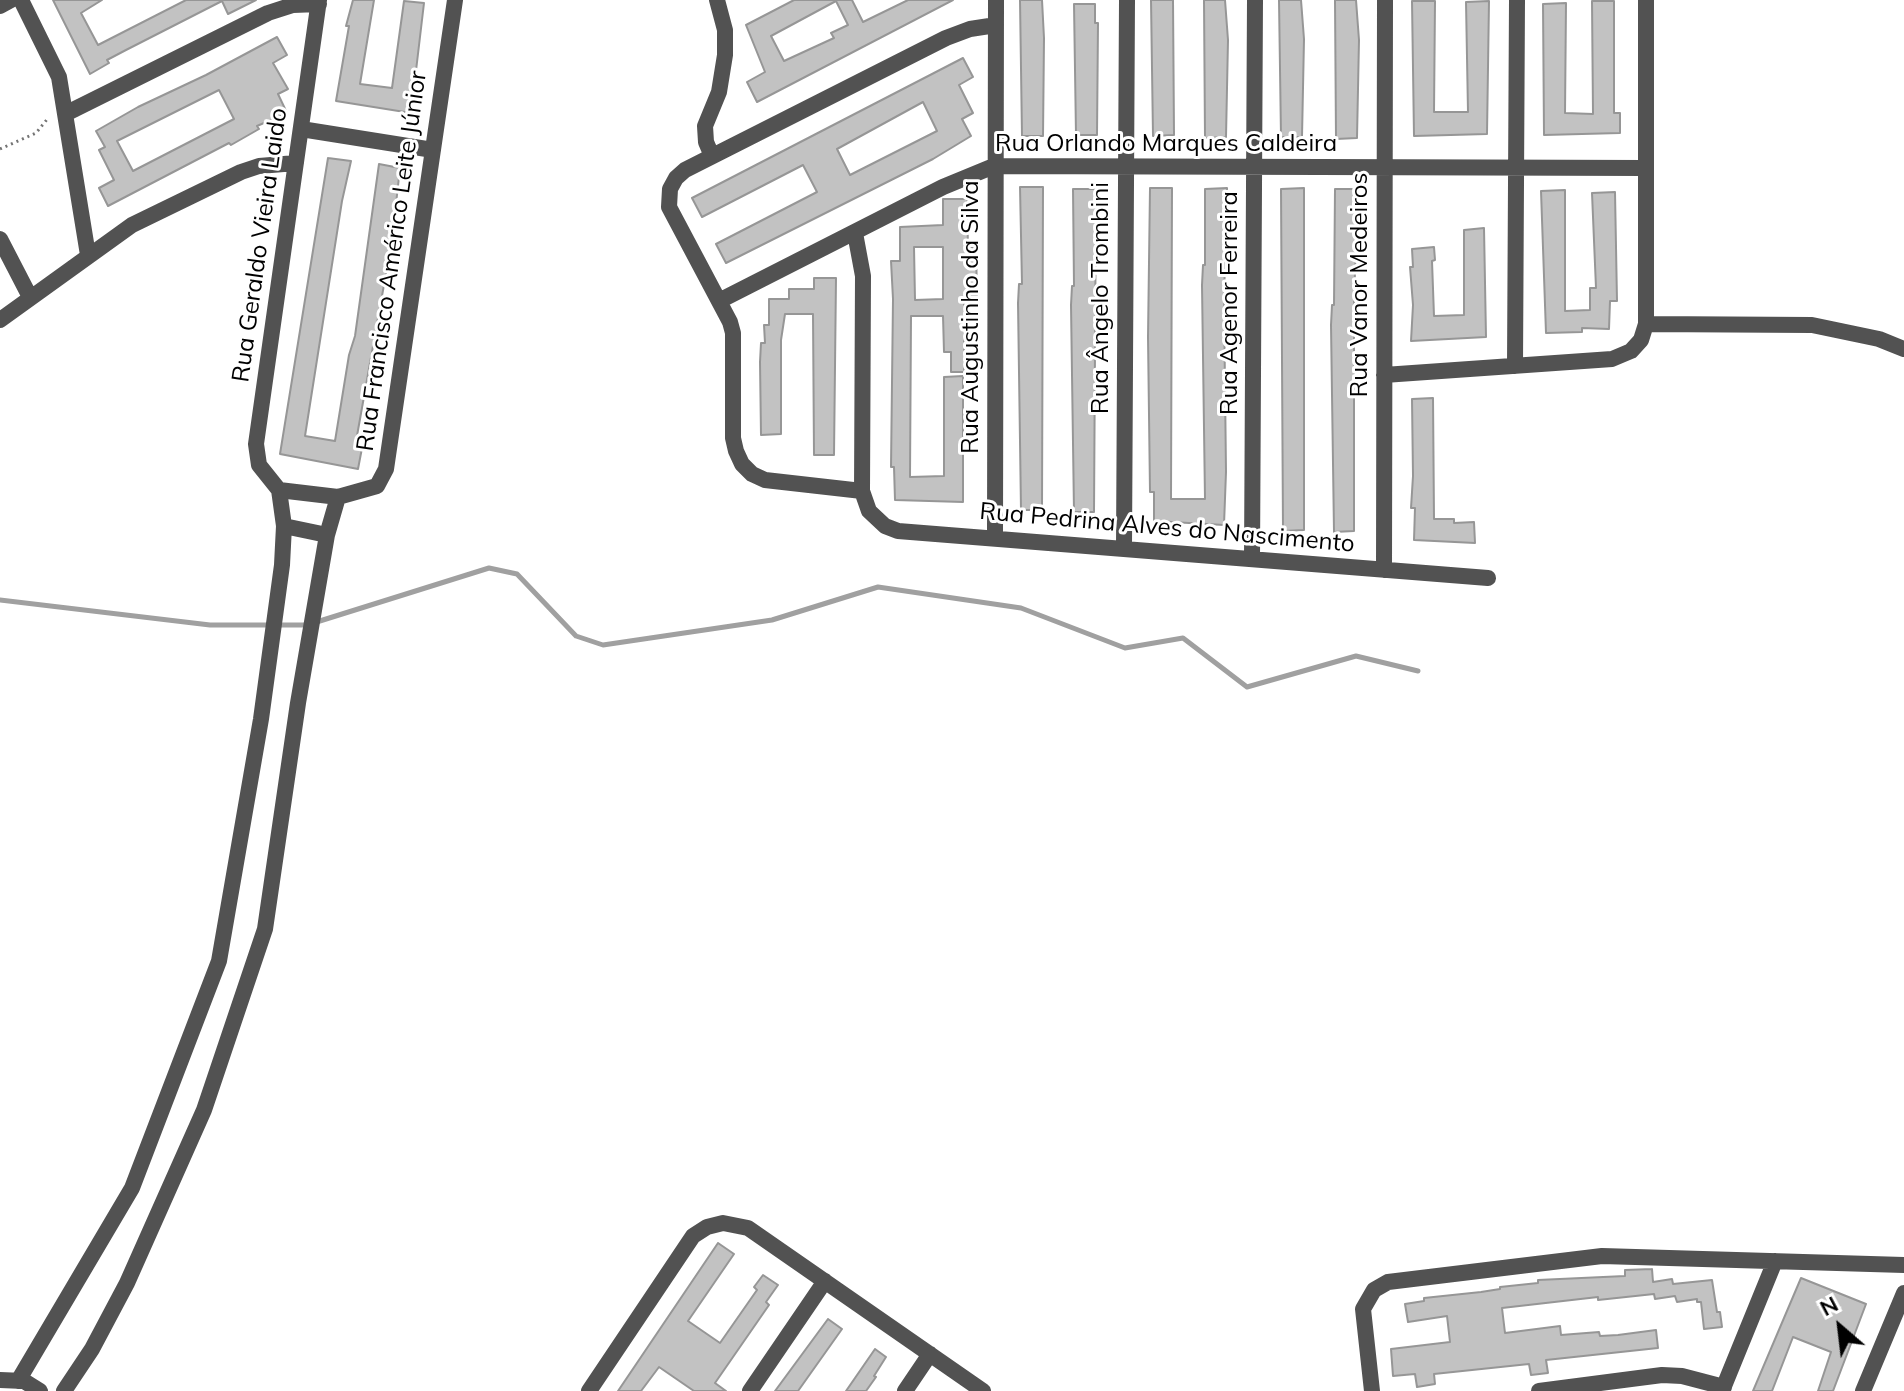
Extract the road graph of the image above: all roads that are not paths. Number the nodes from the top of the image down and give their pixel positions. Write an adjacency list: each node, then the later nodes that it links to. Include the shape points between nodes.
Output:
1 (11, 0): 12 (street)
2 (21, 0): 14 (street, via 52,60)
3 (455, 0): 16 (street, Rua Francisco Américo Leite Júnior)
4 (996, 0): 13 (street, Rua Augustinho da Silva)
5 (1127, 0): 20 (street, Rua Ângelo Trombini)
6 (1255, 0): 21 (street, Rua Agenor Ferreira)
7 (1385, 0): 22 (street, Rua Vanor Medeiros)
8 (1517, 0): 23 (street)
9 (1646, 0): 24 (street)
10 (319, 2): 14 (street, via 268,13); 15 (street, Rua Geraldo Vieira Laido)
11 (723, 2): 17 (street, via 725,55 719,92 705,126)
12 (0, 6)
13 (996, 25): 17 (street, via 946,38); 19 (street, Rua Augustinho da Silva)
14 (67, 113): 27 (street)
15 (301, 129): 16 (street); 18 (street, Rua Geraldo Vieira Laido)
16 (433, 150): 37 (street, Rua Francisco Américo Leite Júnior, via 386,469 377,486)
17 (712, 156): 29 (street, via 680,174 668,201)
18 (296, 163): 27 (street, via 241,172 132,225); 35 (street, Rua Geraldo Vieira Laido, via 256,444 259,465)
19 (994, 166): 20 (street, Rua Orlando Marques Caldeira); 25 (street, Rua Orlando Marques Caldeira); 40 (street, Rua Augustinho da Silva)
20 (1126, 166): 21 (street, Rua Orlando Marques Caldeira); 41 (street, Rua Ângelo Trombini)
21 (1255, 167): 22 (street, Rua Orlando Marques Caldeira); 42 (street, Rua Agenor Ferreira)
22 (1384, 167): 23 (street, Rua Orlando Marques Caldeira); 34 (street, Rua Vanor Medeiros)
23 (1516, 167): 24 (street, Rua Orlando Marques Caldeira); 33 (street)
24 (1645, 168): 31 (street)
25 (855, 233): 29 (street, Rua Orlando Marques Caldeira); 36 (street, via 863,276)
26 (0, 239): 28 (street)
27 (88, 255): 28 (street)
28 (30, 297): 30 (street)
29 (719, 301): 36 (street, via 733,333 733,438 742,464 765,480)
30 (0, 320)
31 (1646, 324): 32 (street, via 1812,325); 33 (street, via 1637,346 1619,357)
32 (1904, 349)
33 (1515, 366): 34 (street)
34 (1384, 375): 43 (street, Rua Vanor Medeiros)
35 (279, 490): 37 (street); 38 (street)
36 (862, 491): 40 (street, Rua Pedrina Alves do Nascimento, via 869,511 892,528)
37 (338, 497): 39 (street)
38 (284, 526): 39 (street); 51 (street, via 261,719 219,961 132,1188)
39 (327, 535): 54 (street, via 265,929 204,1110 127,1283)
40 (995, 538): 41 (street, Rua Pedrina Alves do Nascimento)
41 (1124, 549): 42 (street, Rua Pedrina Alves do Nascimento)
42 (1252, 559): 43 (street, Rua Pedrina Alves do Nascimento)
43 (1384, 570): 44 (street, Rua Pedrina Alves do Nascimento)
44 (1488, 578)
45 (1775, 1261): 46 (street); 52 (street); 59 (street, via 1602,1256 1393,1281 1370,1294 1362,1314)
46 (1904, 1265)
47 (825, 1281): 49 (street); 55 (street, via 748,1228 732,1223 707,1227 693,1236); 56 (street)
48 (1904, 1293): 61 (street)
49 (930, 1354): 57 (street); 58 (street)
50 (0, 1380): 51 (street)
51 (18, 1381): 53 (street)
52 (1723, 1389): 60 (street, via 1693,1378 1662,1375)
53 (40, 1391)
54 (64, 1391)
55 (589, 1391)
56 (750, 1391)
57 (905, 1391)
58 (983, 1391)
59 (1372, 1391)
60 (1539, 1391)
61 (1863, 1391)

